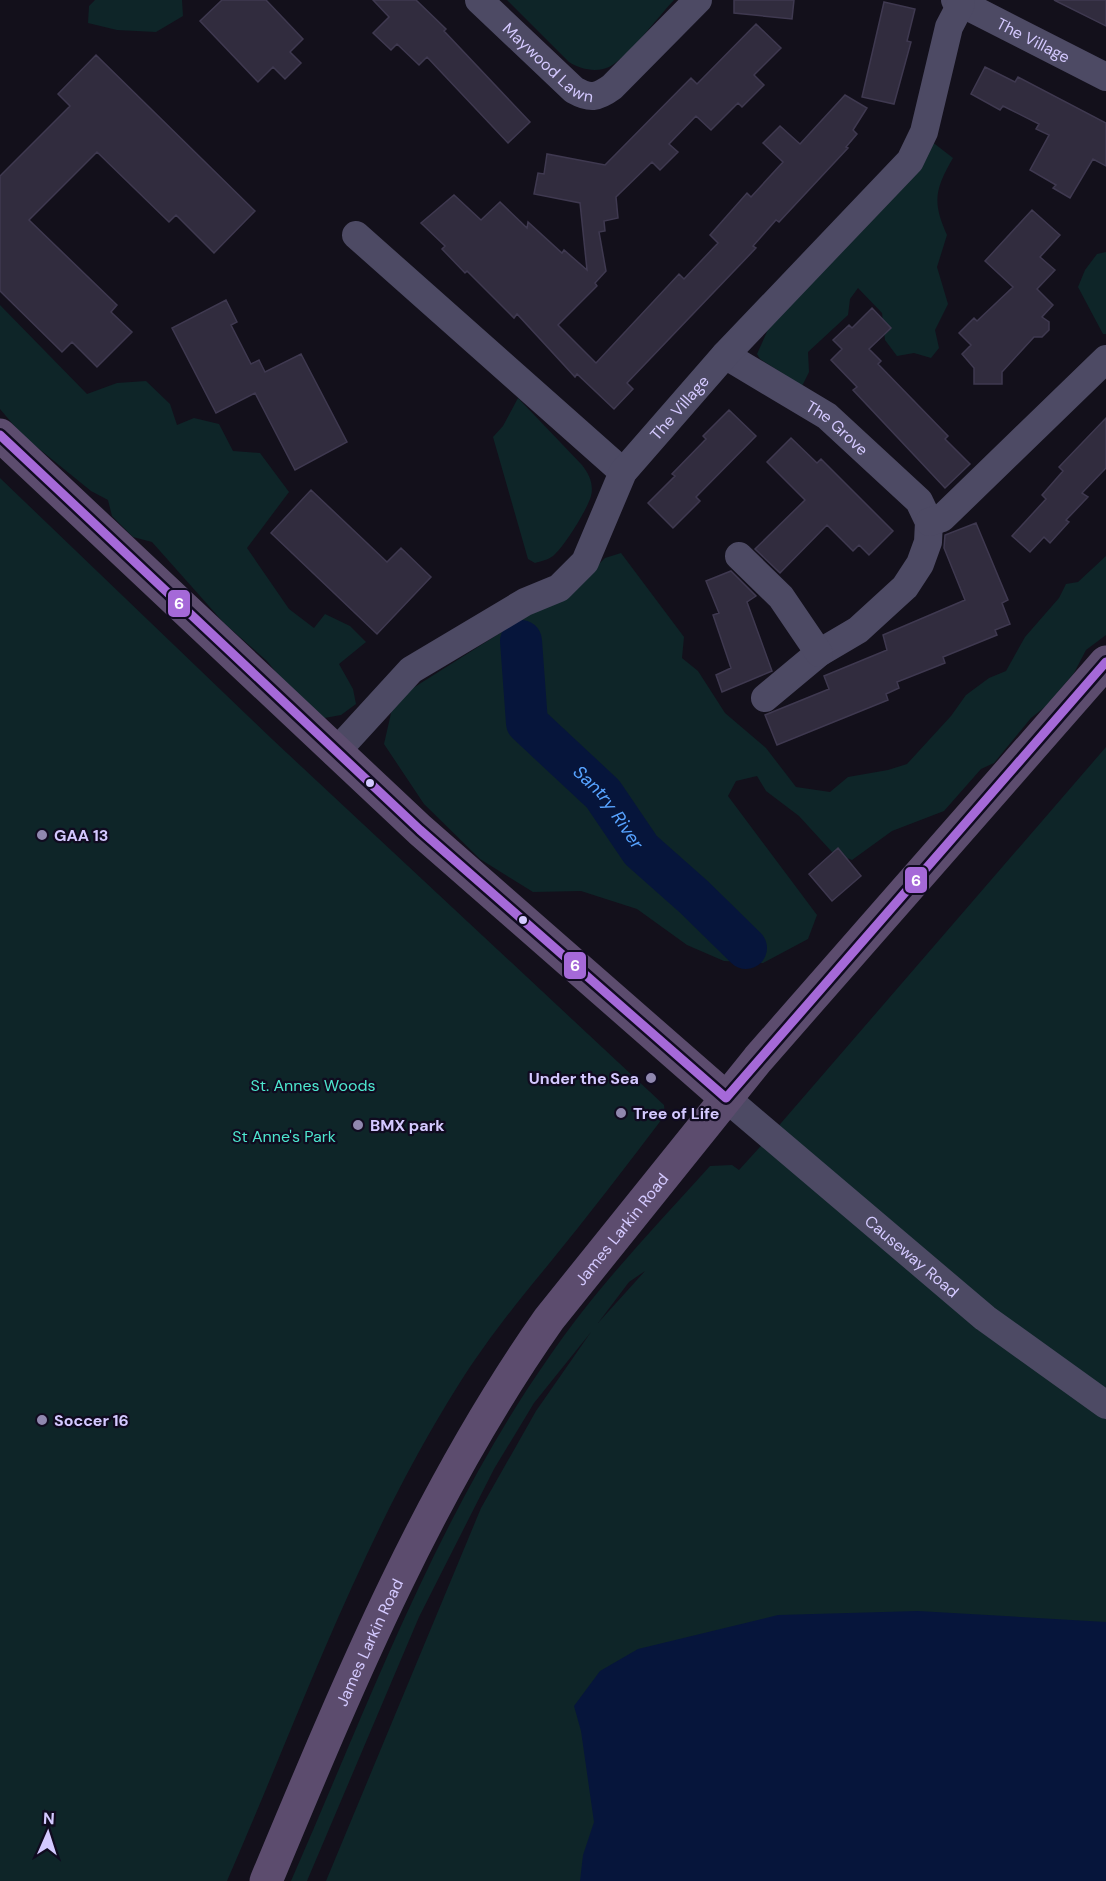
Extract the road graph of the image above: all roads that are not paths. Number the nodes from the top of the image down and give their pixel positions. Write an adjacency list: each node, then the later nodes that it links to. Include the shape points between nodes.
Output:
1 (479, 0): 2 (street, Maywood Lawn, via 574,90 587,97 600,96 612,87)
2 (698, 0)
3 (958, 2): 4 (street, The Village); 6 (street, The Village, via 924,132 910,161)
4 (1106, 77)
5 (356, 235): 9 (street)
6 (725, 355): 9 (street, The Village); 10 (street, The Grove, via 827,416 919,501)
7 (1106, 359): 10 (street, via 942,518)
8 (0, 435): 15 (main road)
9 (623, 472): 15 (street, The Village, via 585,562 559,588 525,602 411,670)
10 (929, 522): 12 (street, via 928,542 920,564 905,587 858,630)
11 (739, 555): 12 (street, via 781,597)
12 (819, 653): 14 (street)
13 (1106, 662): 16 (main road, James Larkin Road)
14 (765, 698)
15 (335, 753): 16 (main road)
16 (726, 1098): 17 (street, Causeway Road, via 985,1318); 18 (main road, James Larkin Road, via 549,1319 485,1415 417,1539)
17 (1106, 1405)
18 (266, 1881)

